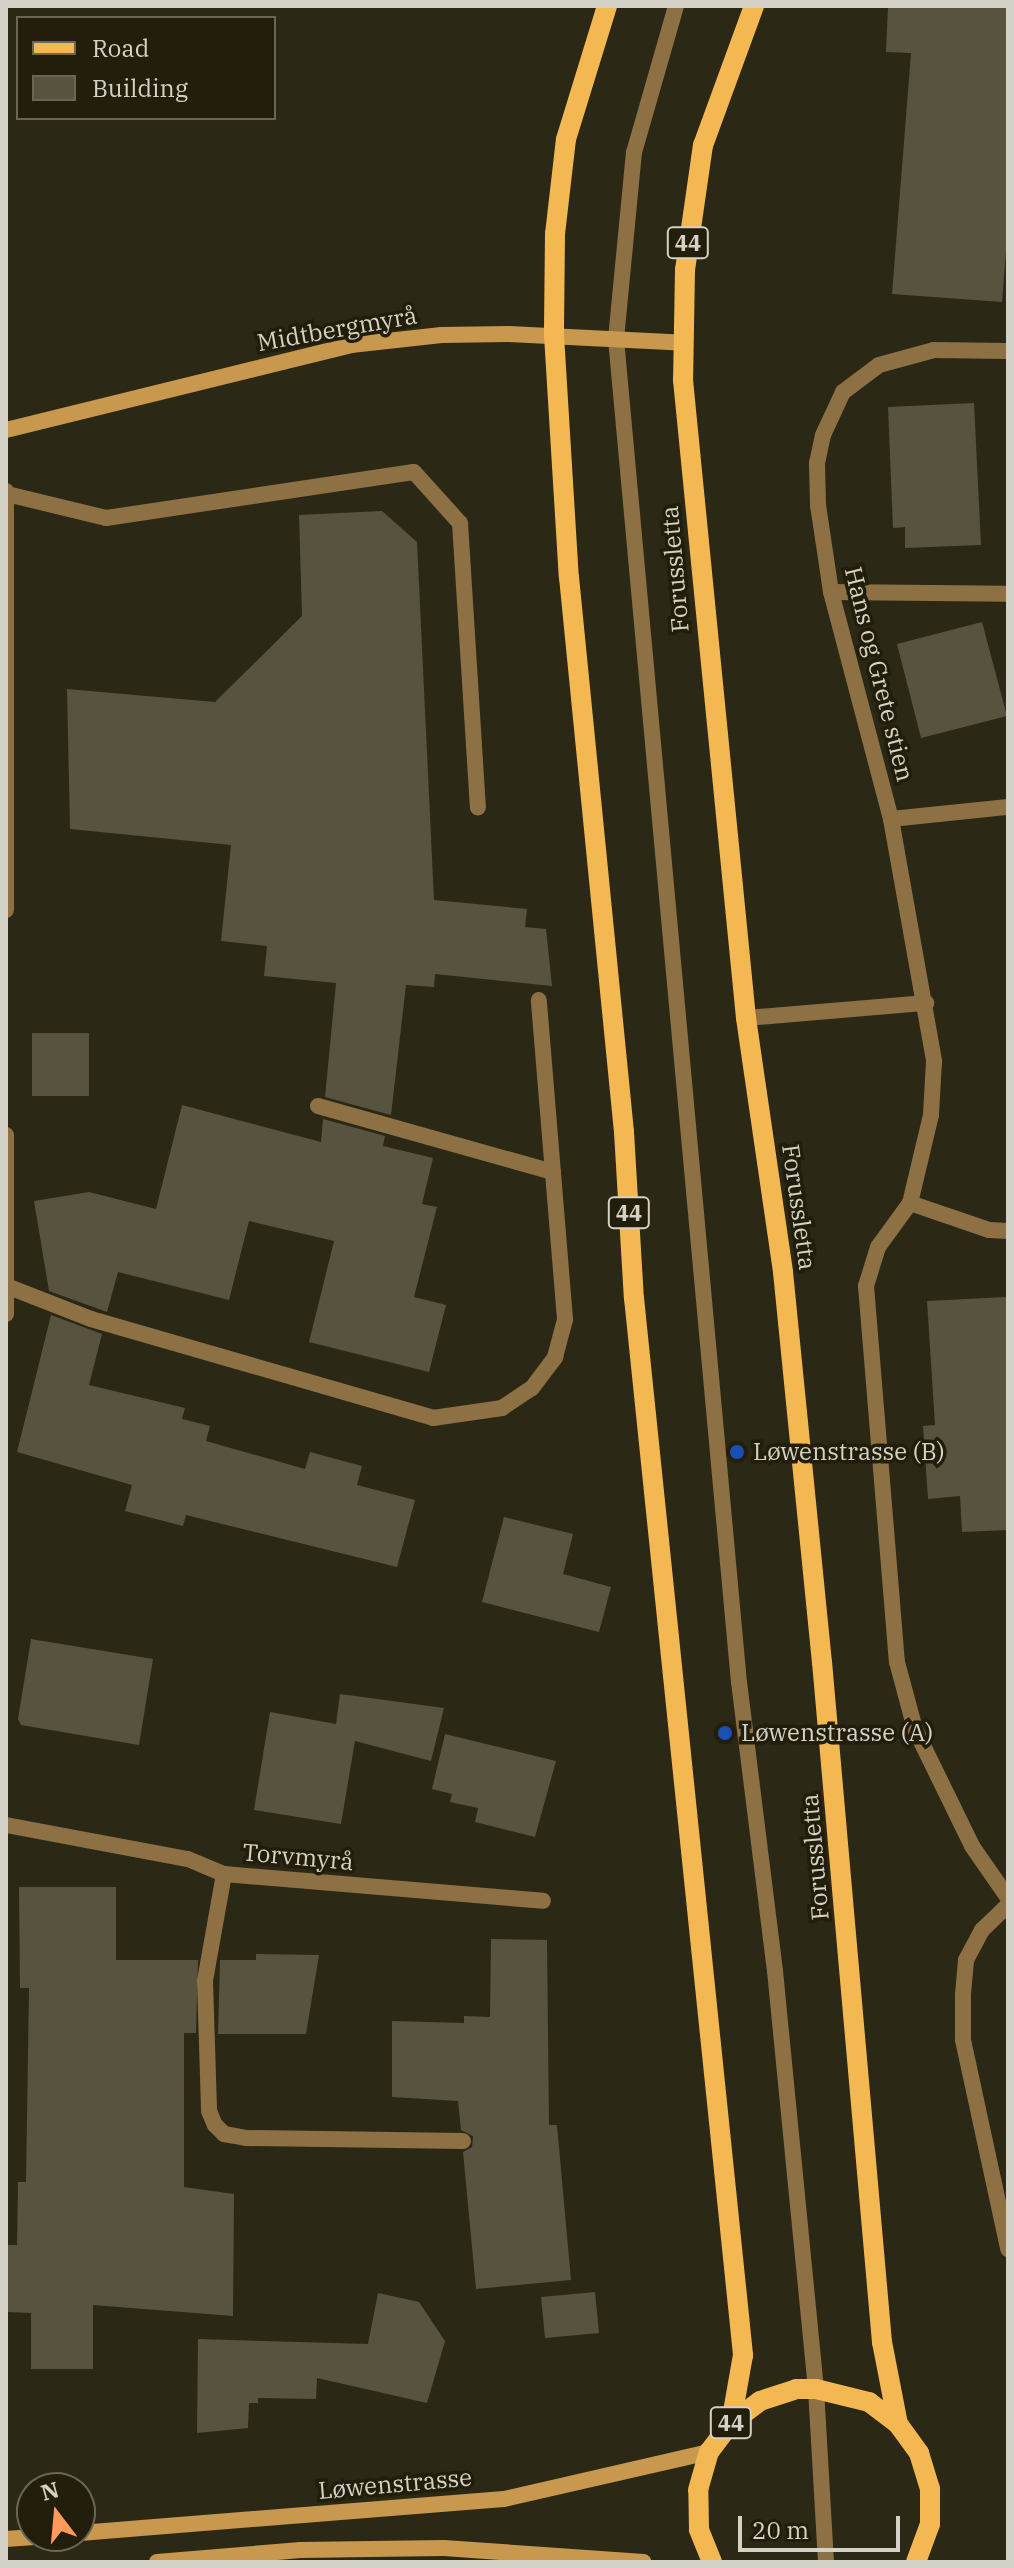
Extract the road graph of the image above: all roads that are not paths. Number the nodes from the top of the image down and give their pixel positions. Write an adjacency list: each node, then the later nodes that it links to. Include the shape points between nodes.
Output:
1 (607, 6): 4 (main road, 44, via 566,139 555,234)
2 (676, 6): 5 (street, via 634,152)
3 (754, 6): 6 (main road, Forussletta / 44, via 703,145 685,270)
4 (554, 335): 5 (main road, Midtbergmyrå); 8 (main road, Midtbergmyrå, via 441,335 351,345); 35 (main road, 44, via 569,577 624,1132 635,1313 743,2355)
5 (616, 339): 6 (main road, Midtbergmyrå); 34 (street, via 738,1666 775,1971)
6 (684, 343): 19 (main road, Forussletta / 44)
7 (1008, 351): 10 (street, Hans og Grete stien, via 906,355 868,371 843,392 817,463)
8 (6, 430)
9 (6, 492): 12 (street); 13 (street, via 106,518 414,472 460,523)
10 (831, 592): 11 (street); 15 (street, Hans og Grete stien)
11 (1008, 594)
12 (7, 712): 16 (street)
13 (478, 807)
14 (1008, 807): 15 (street)
15 (891, 819): 18 (street, Hans og Grete stien)
16 (6, 910)
17 (539, 1000): 22 (street)
18 (926, 1003): 19 (street); 23 (street, Hans og Grete stien, via 934,1061 931,1115)
19 (746, 1018): 36 (main road, Forussletta / 44, via 783,1272 851,1965 871,2236 882,2342)
20 (318, 1106): 22 (street)
21 (6, 1135): 25 (street)
22 (553, 1172): 25 (street, via 565,1319 555,1357 532,1388 502,1408 466,1417 418,1414 91,1319)
23 (910, 1203): 24 (street, via 989,1230); 29 (street, via 878,1247 866,1286 897,1662 915,1729 972,1846)
24 (1008, 1231)
25 (9, 1287): 26 (street)
26 (6, 1314)
27 (6, 1825): 28 (street, Torvmyrå, via 188,1859)
28 (224, 1874): 30 (street, Torvmyrå); 32 (street, via 205,1981 209,2111 215,2125 224,2134 246,2138)
29 (1008, 1898)
30 (543, 1901)
31 (1008, 1905): 33 (street, via 982,1930 966,1960 963,2040)
32 (463, 2141)
33 (1008, 2249)
34 (816, 2389): 35 (main road, 44, via 796,2389 760,2401); 36 (main road, 44, via 869,2402); 42 (street)
35 (731, 2423): 37 (main road, 44)
36 (898, 2424): 43 (main road, 44, via 919,2453 930,2488 930,2524)
37 (709, 2452): 38 (main road, Løwenstrasse, via 504,2499); 41 (main road, 44, via 698,2490 699,2529)
38 (96, 2532)
39 (157, 2562): 40 (main road, via 300,2550 444,2548)
40 (644, 2562)
41 (712, 2562)
42 (826, 2562)
43 (916, 2562)

